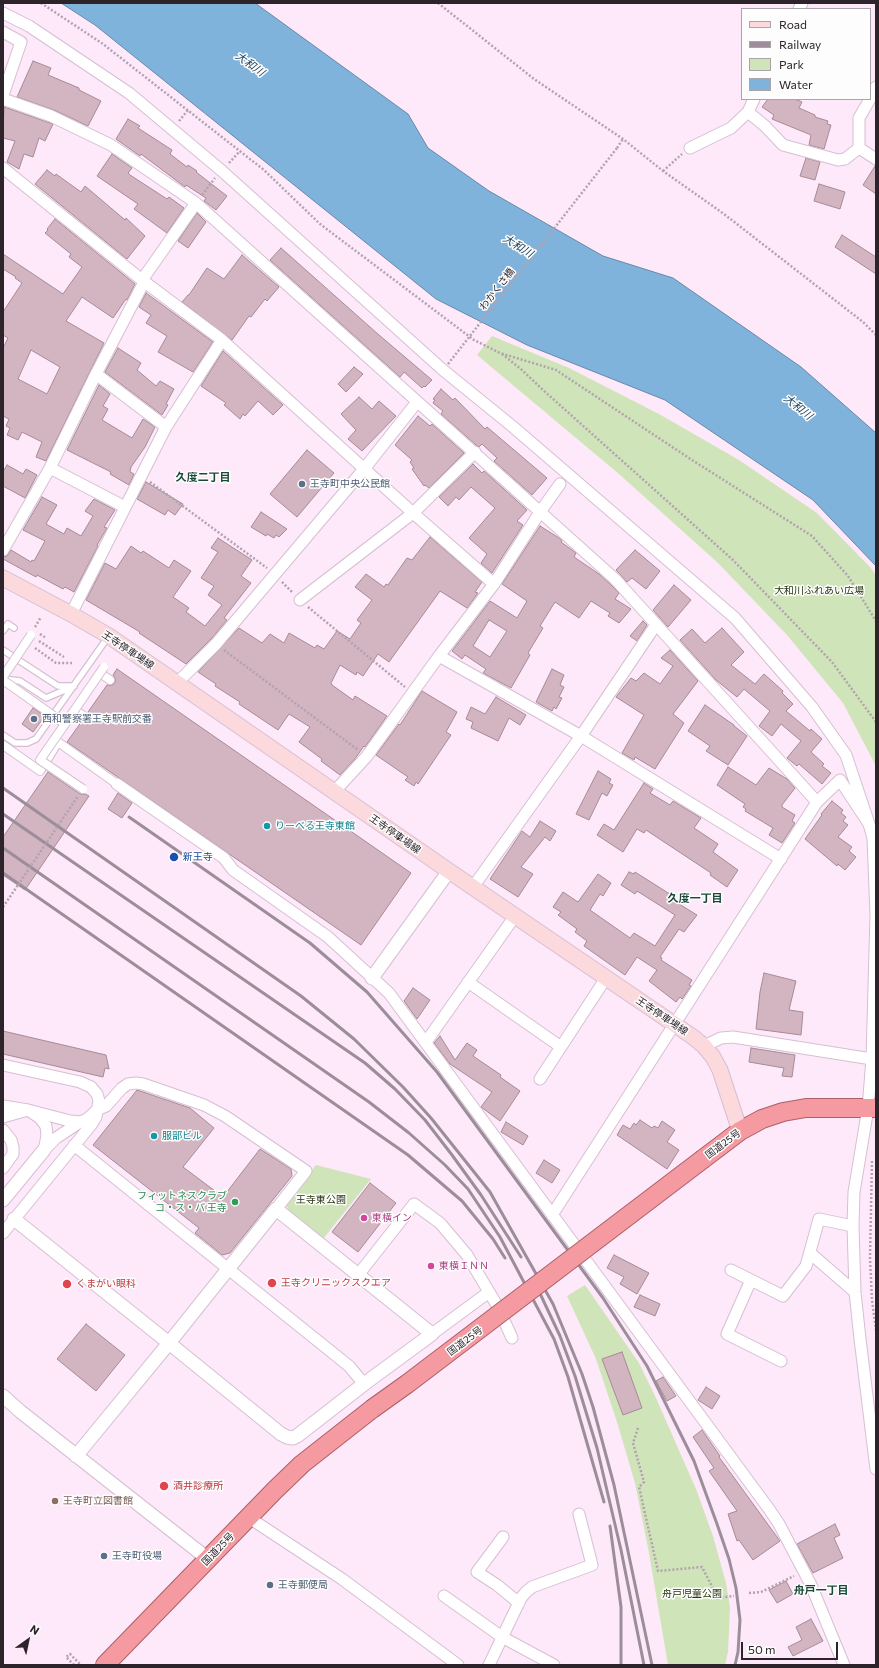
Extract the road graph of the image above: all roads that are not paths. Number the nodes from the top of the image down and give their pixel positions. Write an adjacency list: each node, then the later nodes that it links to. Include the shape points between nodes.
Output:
1 (3, 12): 53 (street, via 29,26 129,93 222,171 443,370 512,426 734,618 812,707 846,755)
2 (3, 32): 4 (street, via 21,42)
3 (876, 87): 5 (street)
4 (3, 95)
5 (871, 97)
6 (3, 99): 14 (street, via 51,116 112,145)
7 (754, 100): 9 (street)
8 (869, 100): 11 (street, via 859,118)
9 (748, 112): 10 (street, via 731,128); 11 (street, via 783,145 838,160 845,159)
10 (690, 148)
11 (859, 148): 12 (street)
12 (876, 159)
13 (3, 168): 15 (street)
14 (196, 203): 15 (street); 18 (street)
15 (143, 281): 16 (street); 17 (street)
16 (222, 340): 19 (street); 22 (street)
17 (96, 374): 19 (street); 21 (street)
18 (417, 402): 20 (street); 22 (street)
19 (166, 427): 24 (street)
20 (475, 452): 25 (street); 26 (street)
21 (50, 468): 24 (street); 27 (street)
22 (364, 469): 26 (street); 41 (street, via 216,644)
23 (560, 484): 25 (street)
24 (125, 508): 31 (street)
25 (540, 512): 29 (street); 32 (street, via 615,579)
26 (413, 513): 29 (street); 30 (street)
27 (3, 550)
28 (3, 578): 31 (main road, 王寺停車場線)
29 (494, 584): 38 (street)
30 (300, 600)
31 (71, 614): 36 (main road, 王寺停車場線)
32 (656, 626): 47 (street); 52 (street)
33 (14, 628): 34 (lane, via 8,624)
34 (3, 631)
35 (31, 636): 39 (street, bridge)
36 (109, 636): 41 (main road, 王寺停車場線); 42 (lane)
37 (3, 650): 42 (lane, via 58,686)
38 (439, 656): 47 (street); 51 (street, via 367,756)
39 (3, 679): 42 (lane, via 20,681 46,698); 45 (street, bridge)
40 (110, 680): 43 (street, bridge, via 102,670)
41 (177, 683): 51 (main road, 王寺停車場線)
42 (74, 686): 46 (lane, via 36,739 27,743 15,743)
43 (75, 710): 44 (street); 45 (street, bridge)
44 (85, 717)
45 (65, 724): 50 (street, bridge, via 40,760)
46 (3, 735)
47 (581, 736): 54 (street); 56 (street)
48 (3, 745): 49 (street, via 40,771 58,742)
49 (117, 784): 58 (street, via 224,858 233,870 314,926)
50 (82, 789)
51 (334, 792): 55 (main road, 王寺停車場線)
52 (817, 802): 53 (street, via 840,780); 54 (street)
53 (869, 824): 65 (street, via 876,915)
54 (780, 859): 61 (street)
55 (449, 871): 56 (main road, 王寺停車場線); 58 (street)
56 (473, 887): 57 (main road, 王寺停車場線)
57 (515, 916): 59 (main road, 王寺停車場線); 60 (street)
58 (372, 978): 62 (street, via 389,993)
59 (606, 978): 61 (main road, 王寺停車場線); 64 (street)
60 (468, 982): 62 (street); 64 (street)
61 (674, 1024): 63 (main road, 王寺停車場線); 81 (street)
62 (426, 1042): 81 (street)
63 (704, 1046): 65 (street, via 721,1038 733,1037); 75 (main road, 王寺停車場線, via 720,1070)
64 (561, 1047): 67 (street)
65 (872, 1059): 69 (street)
66 (3, 1065): 71 (street, via 80,1082 91,1087 99,1101)
67 (540, 1079)
68 (3, 1106): 70 (street)
69 (872, 1108): 75 (highway, 国道25号, via 806,1108 762,1119); 83 (street, via 854,1192)
70 (28, 1110): 72 (street); 73 (street); 77 (street, via 46,1126)
71 (97, 1110): 73 (street); 76 (street, via 91,1125); 80 (street, via 106,1106 122,1088 136,1082 216,1110 306,1170)
72 (3, 1117)
73 (80, 1122): 77 (street, via 56,1138)
74 (3, 1130): 78 (street, via 13,1147 13,1154)
75 (740, 1131): 101 (highway, 国道25号, bridge, via 372,1409 302,1464)
76 (74, 1145): 82 (street); 86 (street)
77 (44, 1150): 79 (street)
78 (3, 1168)
79 (3, 1200)
80 (276, 1210): 86 (street); 88 (street)
81 (552, 1215): 111 (street, via 780,1524 818,1600)
82 (14, 1219): 84 (street); 94 (street)
83 (852, 1226): 85 (street, via 819,1219); 91 (street)
84 (3, 1233)
85 (810, 1253): 89 (street, via 806,1266 783,1296); 91 (street)
86 (228, 1269): 94 (street); 96 (street, via 349,1366)
87 (731, 1270): 89 (street)
88 (358, 1275): 90 (street, via 414,1204 448,1230 467,1254); 92 (street)
89 (751, 1280): 95 (street, via 727,1334)
90 (489, 1292): 92 (street); 93 (street)
91 (855, 1292): 99 (street)
92 (432, 1334): 96 (street)
93 (512, 1338)
94 (169, 1343): 96 (street, via 287,1437 297,1436); 98 (street)
95 (781, 1361)
96 (364, 1384)
97 (3, 1396): 98 (street)
98 (76, 1456): 103 (street)
99 (876, 1469)
100 (578, 1514): 105 (street, via 592,1564 532,1587)
101 (248, 1517): 103 (highway, 国道25号); 108 (street, via 342,1579)
102 (503, 1537): 105 (street, via 477,1572)
103 (208, 1559): 107 (highway, 国道25号)
104 (444, 1596): 106 (street)
105 (519, 1603): 106 (street)
106 (502, 1637): 109 (street); 110 (street)
107 (105, 1665)
108 (458, 1665)
109 (488, 1665)
110 (554, 1665)
111 (844, 1665)

